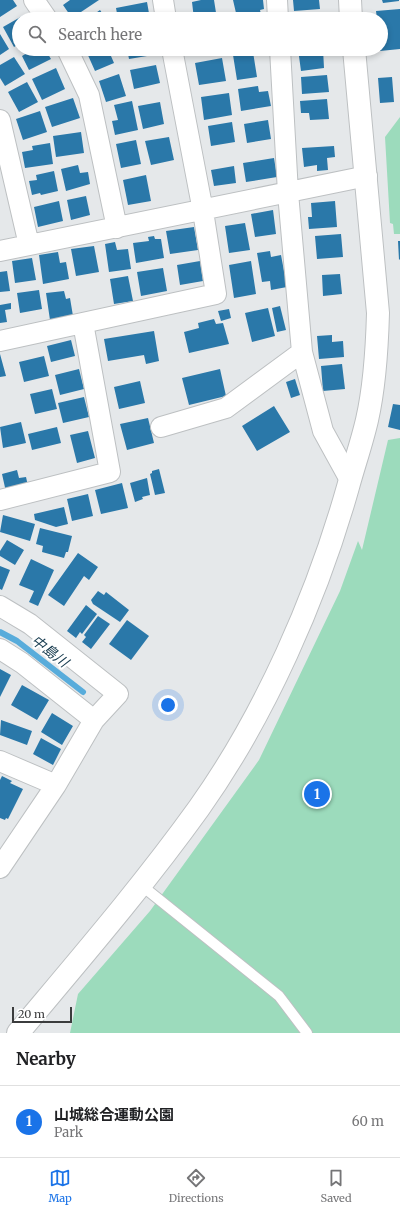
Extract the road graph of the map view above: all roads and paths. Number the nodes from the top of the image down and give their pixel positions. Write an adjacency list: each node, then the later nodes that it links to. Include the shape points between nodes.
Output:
1 (34, 0): 5 (street)
2 (162, 0): 6 (street)
3 (277, 0): 7 (street)
4 (350, 0): 8 (street)
5 (42, 12)
6 (165, 12)
7 (278, 12)
8 (351, 12)
9 (70, 56): 17 (street, via 89,95)
10 (173, 56): 16 (street)
11 (280, 56): 15 (street)
12 (355, 56): 14 (street)
13 (0, 120): 18 (street)
14 (367, 176): 15 (street); 24 (street, via 378,313 378,344 367,420)
15 (288, 193): 16 (street); 22 (street)
16 (202, 211): 17 (street); 20 (street, via 216,294)
17 (117, 228): 18 (street)
18 (28, 245): 19 (street)
19 (0, 251)
20 (82, 323): 21 (street); 25 (street, via 110,472)
21 (0, 341)
22 (302, 352): 23 (street, via 226,408); 24 (street, via 323,430)
23 (161, 427)
24 (350, 480): 32 (street, via 322,568 276,676 239,746 200,807)
25 (0, 500)
26 (0, 606): 28 (street, via 30,624 118,694)
27 (0, 649): 28 (street, via 22,663)
28 (94, 720): 30 (street)
29 (0, 761): 30 (street)
30 (56, 785): 31 (street)
31 (0, 868)
32 (141, 885): 33 (street); 34 (lane, via 278,996)
33 (18, 1033)
34 (307, 1033)

